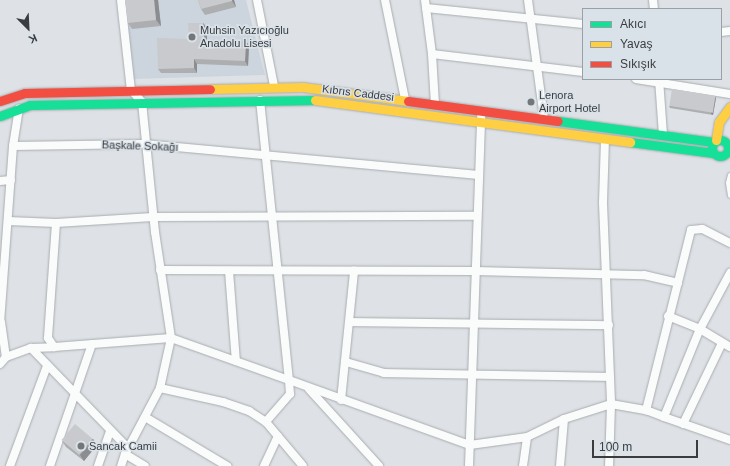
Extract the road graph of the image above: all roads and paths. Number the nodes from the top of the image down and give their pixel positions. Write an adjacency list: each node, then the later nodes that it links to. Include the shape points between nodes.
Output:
1 (121, 0): 13 (street)
2 (257, 0): 12 (street)
3 (385, 0): 15 (street)
4 (528, 0): 6 (street)
5 (425, 4): 6 (street); 8 (street)
6 (532, 17): 7 (street); 9 (street)
7 (582, 24)
8 (432, 54): 9 (street); 19 (street)
9 (538, 66): 10 (street); 24 (street)
10 (582, 72)
11 (659, 80): 14 (street); 26 (street)
12 (274, 86): 13 (main road, Kıbrıs Caddesi); 15 (main road, Kıbrıs Caddesi, via 321,88)
13 (131, 90): 17 (main road, Kıbrıs Caddesi, via 25,93); 18 (street)
14 (730, 94)
15 (404, 99): 19 (main road, Kıbrıs Caddesi)
16 (260, 100): 18 (main road); 25 (main road, via 317,100); 33 (street)
17 (0, 101)
18 (142, 102): 21 (main road, via 30,105); 30 (street)
19 (435, 104): 22 (main road, Kıbrıs Caddesi)
20 (730, 107): 28 (main road, via 718,122)
21 (19, 108): 23 (main road); 31 (street)
22 (480, 110): 24 (main road, Kıbrıs Caddesi); 25 (street)
23 (0, 116)
24 (544, 118): 26 (main road, Kıbrıs Caddesi)
25 (482, 123): 27 (main road); 35 (street)
26 (663, 135): 28 (main road, Kıbrıs Caddesi)
27 (604, 139): 32 (main road); 55 (street)
28 (715, 141): 29 (main road, Kıbrıs Caddesi, via 724,140); 32 (main road)
29 (729, 143): 34 (main road)
30 (144, 144): 31 (street, Başkale Sokağı); 33 (street, Başkale Sokağı); 44 (street)
31 (13, 146): 37 (street)
32 (713, 153): 34 (main road)
33 (266, 156): 35 (street, Başkale Sokağı); 42 (street)
34 (727, 158)
35 (479, 175): 43 (street)
36 (730, 175): 39 (lane)
37 (11, 180): 38 (street); 40 (street)
38 (0, 181)
39 (730, 196)
40 (9, 207): 41 (street); 45 (street)
41 (0, 211)
42 (272, 216): 43 (street); 44 (street); 51 (street)
43 (477, 216): 53 (street)
44 (153, 217): 46 (street); 49 (street)
45 (8, 221): 46 (street); 48 (street)
46 (56, 223): 66 (street, via 48,338)
47 (730, 243): 56 (street, via 702,229 692,230)
48 (3, 252): 58 (street)
49 (160, 270): 50 (street); 63 (street)
50 (229, 271): 51 (street); 69 (street)
51 (278, 271): 52 (street); 75 (street)
52 (354, 271): 53 (street); 59 (street)
53 (475, 271): 55 (street); 60 (street)
54 (730, 273): 62 (street)
55 (606, 274): 56 (street, via 644,275); 61 (street)
56 (678, 283): 57 (street)
57 (668, 316): 62 (street); 81 (street)
58 (1, 322): 68 (street)
59 (350, 322): 60 (street); 70 (street)
60 (474, 324): 61 (street); 73 (street)
61 (609, 325): 74 (street)
62 (700, 330): 65 (street); 82 (street)
63 (170, 338): 64 (street); 69 (street); 77 (street)
64 (92, 344): 66 (street); 78 (street)
65 (726, 345): 86 (street)
66 (54, 347): 67 (street)
67 (31, 348): 68 (street); 72 (street)
68 (6, 357): 71 (street)
69 (236, 361): 75 (street)
70 (346, 362): 73 (street, via 384,373); 79 (street)
71 (0, 364)
72 (47, 366): 78 (street); 93 (street)
73 (472, 376): 74 (street); 91 (street)
74 (610, 377): 80 (street)
75 (290, 380): 76 (street); 85 (street, via 290,394)
76 (307, 387): 79 (street); 101 (street)
77 (160, 388): 83 (street); 85 (street, via 223,402 249,411)
78 (74, 395): 87 (street); 94 (street)
79 (341, 400): 91 (street)
80 (611, 404): 81 (street); 84 (street); 105 (street)
81 (646, 410): 82 (street)
82 (664, 416): 86 (street)
83 (145, 417): 92 (street); 98 (street)
84 (564, 419): 89 (street); 104 (street)
85 (266, 422): 88 (street)
86 (683, 424): 90 (street)
87 (110, 432): 92 (street); 95 (street)
88 (278, 436): 99 (street); 100 (street)
89 (527, 437): 91 (street); 103 (street)
90 (730, 440)
91 (470, 445): 102 (street)
92 (127, 451): 96 (street); 97 (street)
93 (10, 466)
94 (50, 466)
95 (98, 466)
96 (121, 466)
97 (146, 466)
98 (228, 466)
99 (264, 466)
100 (303, 466)
101 (379, 466)
102 (469, 466)
103 (524, 466)
104 (560, 466)
105 (609, 466)

